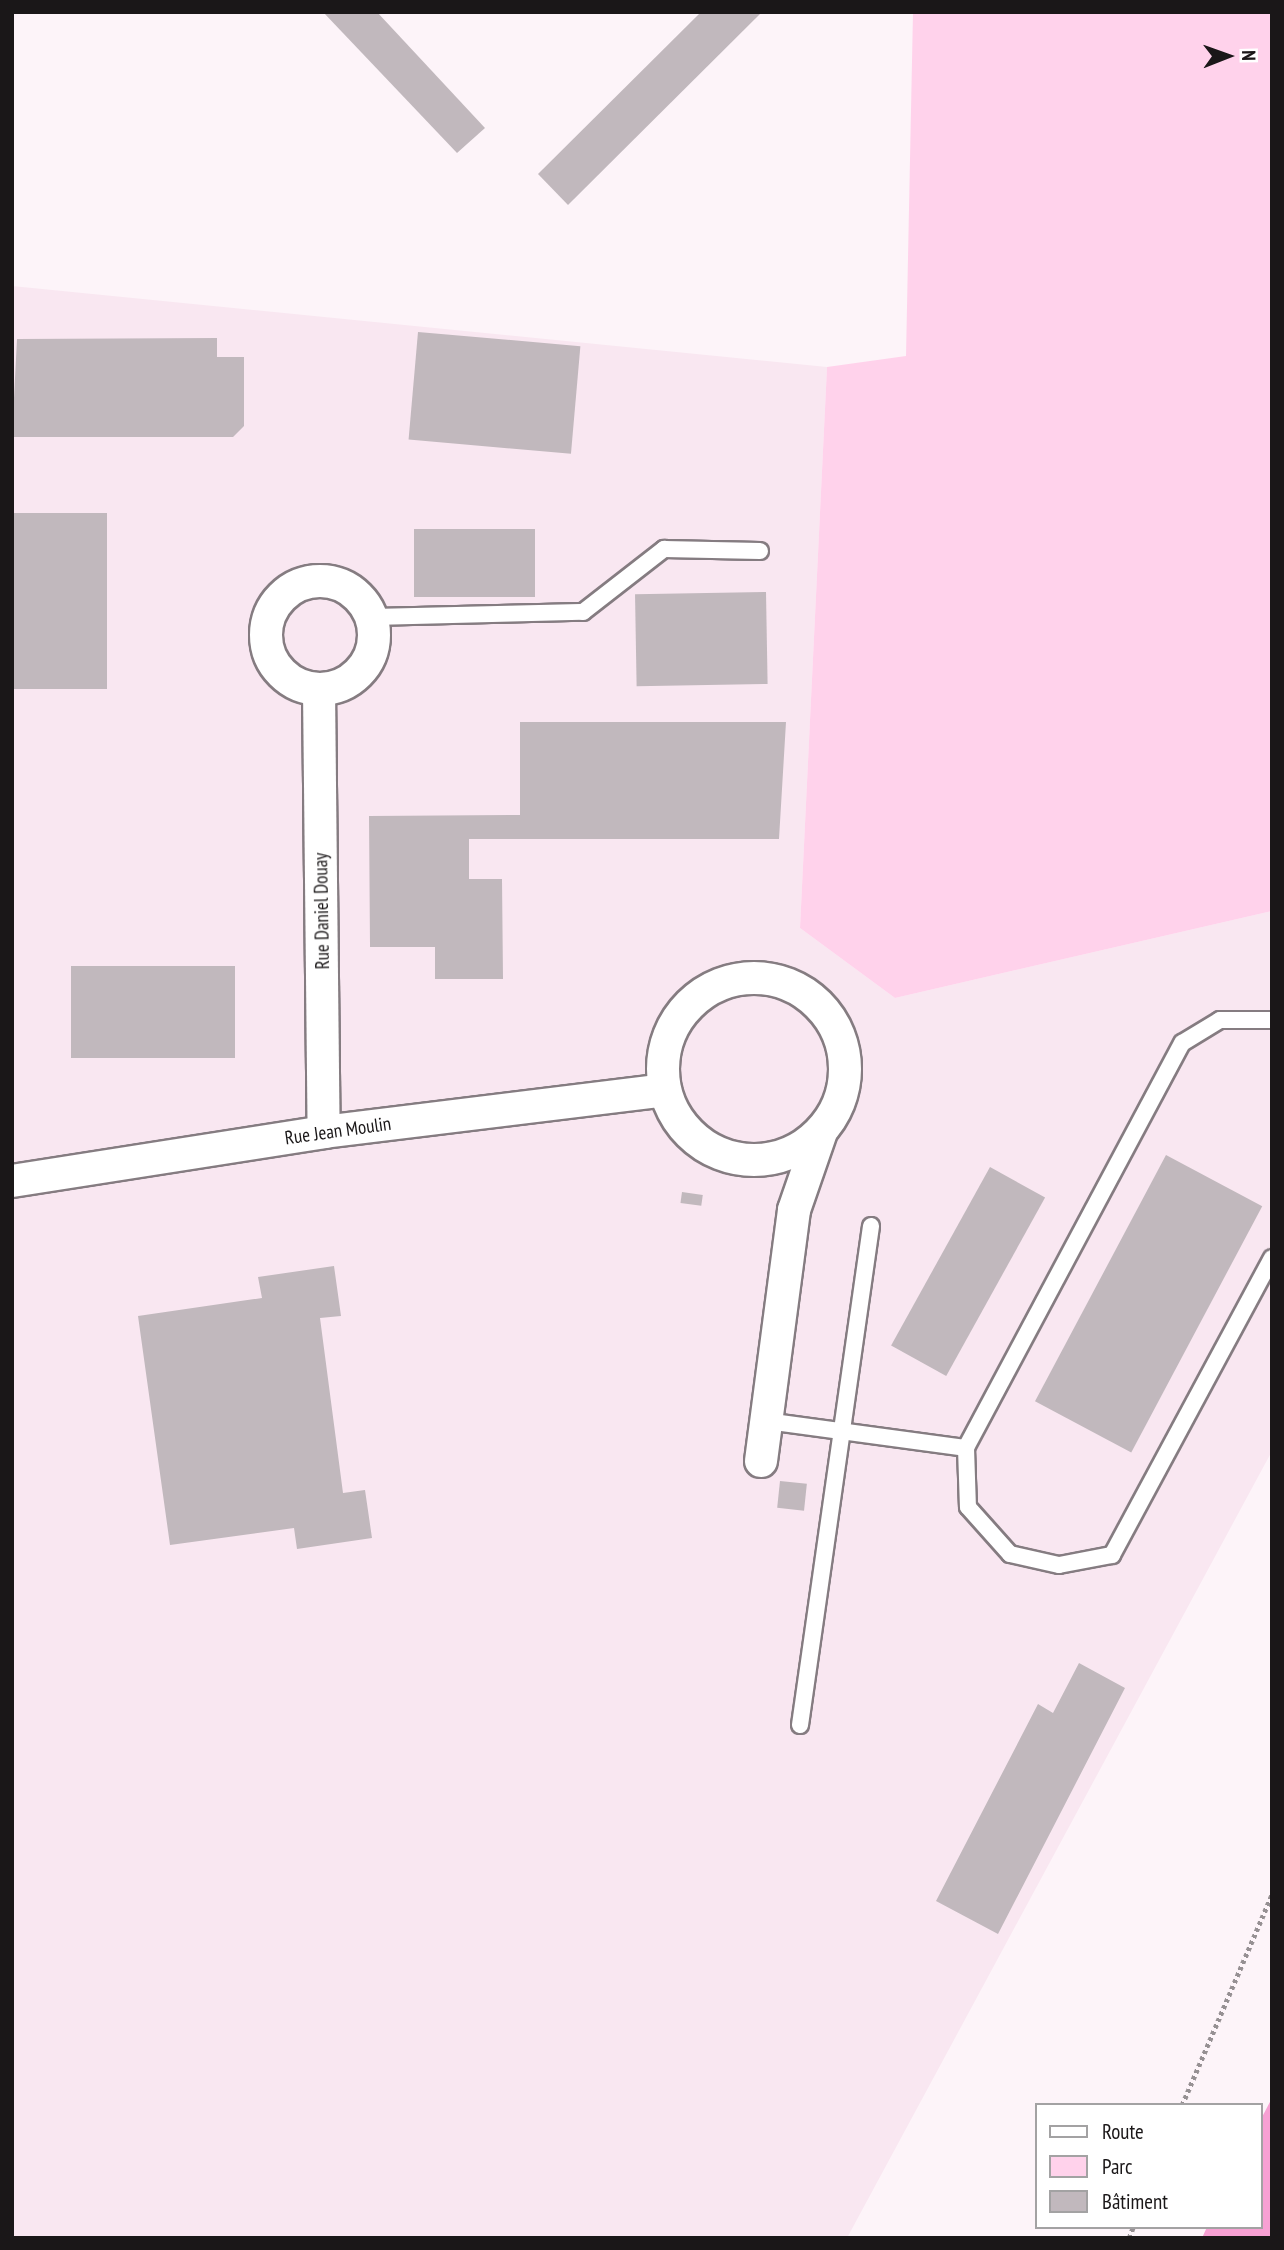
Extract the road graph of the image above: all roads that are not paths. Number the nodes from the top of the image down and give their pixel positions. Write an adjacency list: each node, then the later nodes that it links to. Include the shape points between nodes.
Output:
1 (760, 551): 2 (lane, via 664,550 583,612)
2 (371, 617): 3 (street, via 372,652 364,667 336,687); 3 (street, via 351,590 317,581 283,595 272,609 267,645 273,663 285,677)
3 (320, 689): 6 (street, Rue Daniel Douay)
4 (1272, 1020): 15 (lane, via 1220,1020 1182,1043)
5 (664, 1090): 6 (street, Rue Jean Moulin); 7 (street, via 662,1061 669,1033 685,1008 708,989 734,979 763,977 792,985 816,1001 837,1033 845,1081 837,1108); 8 (street, via 690,1135 711,1151)
6 (324, 1132): 9 (street, Rue Jean Moulin)
7 (821, 1132): 8 (street, via 784,1156); 10 (street)
8 (762, 1161): 10 (street)
9 (12, 1181)
10 (794, 1210): 13 (street)
11 (871, 1226): 14 (lane)
12 (1272, 1258): 15 (lane, via 1112,1555 1059,1565 1010,1553 968,1507)
13 (766, 1421): 14 (lane); 16 (street)
14 (842, 1431): 15 (lane); 17 (lane)
15 (966, 1448)
16 (761, 1461)
17 (800, 1725)

